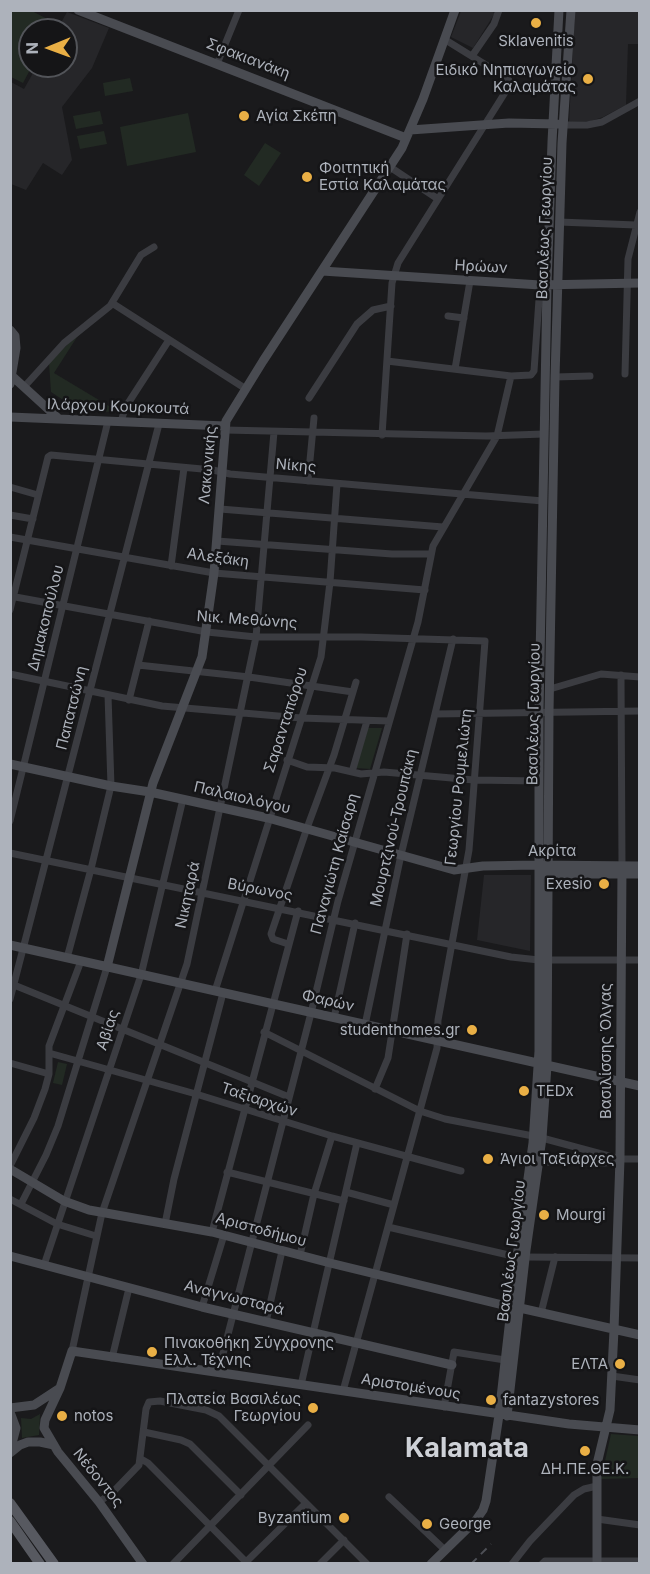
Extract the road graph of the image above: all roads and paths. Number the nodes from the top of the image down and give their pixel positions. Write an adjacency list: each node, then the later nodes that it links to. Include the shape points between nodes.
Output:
1 (78, 10): 9 (main road, Σφακιανάκη)
2 (239, 10): 9 (street)
3 (455, 10): 7 (main road, Λακωνικής)
4 (499, 10): 8 (street)
5 (559, 10): 12 (main road, Βασιλέως Γεωργίου)
6 (571, 10): 13 (main road, Βασιλέως Γεωργίου)
7 (444, 39): 8 (street); 14 (main road, Λακωνικής)
8 (472, 56): 11 (street, via 511,82)
9 (217, 64): 14 (main road, Σφακιανάκη)
10 (639, 101): 13 (street, via 602,122)
11 (486, 124): 12 (main road); 14 (main road); 16 (street)
12 (553, 124): 13 (main road); 27 (main road, Βασιλέως Γεωργίου)
13 (563, 124): 18 (main road, Βασιλέως Γεωργίου)
14 (408, 134): 15 (main road, Λακωνικής)
15 (390, 167): 16 (street); 21 (main road, Λακωνικής)
16 (438, 199): 22 (street, via 400,258)
17 (639, 212): 19 (street)
18 (559, 222): 19 (street); 26 (main road, Βασιλέως Γεωργίου)
19 (636, 225): 24 (street)
20 (154, 247): 28 (street, via 141,255)
21 (322, 271): 22 (main road, Ηρώων); 42 (main road, Λακωνικής)
22 (394, 276): 23 (main road, Ηρώων); 29 (street)
23 (470, 281): 27 (main road, Ηρώων); 31 (street)
24 (626, 283): 25 (main road, Ηρώων); 26 (main road, Ηρώων); 36 (street)
25 (639, 283)
26 (558, 284): 27 (main road, Ηρώων); 39 (main road, Βασιλέως Γεωργίου)
27 (544, 285): 37 (street, via 534,371 526,377); 53 (main road, Βασιλέως Γεωργίου)
28 (112, 303): 33 (street); 41 (street, via 63,343)
29 (391, 306): 34 (street); 43 (street, via 373,310 352,330)
30 (448, 316): 31 (street)
31 (464, 318): 35 (street)
32 (12, 331): 40 (main road, via 16,348)
33 (169, 340): 42 (street); 48 (street, via 125,408)
34 (387, 361): 35 (street); 54 (street)
35 (455, 369): 37 (street)
36 (625, 374)
37 (511, 376): 55 (street, Παναγιώτη Καίσαρη)
38 (590, 376): 39 (street)
39 (555, 377): 106 (main road, Βασιλέως Γεωργίου)
40 (11, 380): 41 (main road)
41 (24, 387): 46 (main road)
42 (246, 389): 50 (main road, Λακωνικής)
43 (309, 398)
44 (10, 417): 46 (main road, Ιλάρχου Κουρκουτά)
45 (314, 418): 52 (street)
46 (59, 419): 47 (main road, Ιλάρχου Κουρκουτά)
47 (108, 421): 48 (main road, Ιλάρχου Κουρκουτά); 56 (street, Δημακοπούλου)
48 (121, 422): 49 (main road, Ιλάρχου Κουρκουτά)
49 (159, 424): 50 (main road, Ιλάρχου Κουρκουτά); 57 (street, Παπατσώνη)
50 (225, 428): 51 (street); 59 (main road, Λακωνικής)
51 (274, 432): 52 (street); 60 (street, Νικηταρά)
52 (312, 433): 54 (street); 61 (street)
53 (544, 434): 55 (street); 66 (main road, Βασιλέως Γεωργίου)
54 (382, 435): 55 (street)
55 (497, 436): 64 (street, Παναγιώτη Καίσαρη)
56 (99, 459): 57 (street, Νίκης); 65 (street, Νίκης, via 51,455); 77 (street, Δημακοπούλου)
57 (148, 464): 58 (street, Νίκης); 80 (street, Παπατσώνη)
58 (184, 468): 59 (street, Νίκης); 81 (street)
59 (222, 472): 60 (street, Νίκης); 67 (main road, Λακωνικής)
60 (270, 478): 61 (street, Νίκης); 68 (street, Νικηταρά)
61 (308, 481): 62 (street, Νίκης)
62 (337, 483): 64 (street, Νίκης); 70 (street, Σαρανταπόρου)
63 (10, 487): 65 (street)
64 (462, 494): 66 (street, Νίκης); 72 (street, Παναγιώτη Καίσαρη)
65 (38, 495): 71 (street)
66 (543, 501): 114 (main road, Βασιλέως Γεωργίου)
67 (220, 509): 68 (street); 75 (main road, Λακωνικής)
68 (267, 512): 70 (street); 76 (street, Νικηταρά)
69 (10, 515): 71 (street)
70 (335, 518): 72 (street); 78 (street, Σαρανταπόρου)
71 (33, 519): 74 (street)
72 (442, 527): 79 (street, Παναγιώτη Καίσαρη)
73 (10, 537): 74 (street, Αλεξάκη)
74 (27, 540): 77 (street, Αλεξάκη); 86 (street)
75 (217, 541): 76 (street); 82 (main road, Λακωνικής)
76 (264, 544): 78 (street); 83 (street, Νικηταρά)
77 (77, 549): 80 (street, Αλεξάκη); 87 (street, Δημακοπούλου)
78 (332, 550): 79 (street); 84 (street, Σαρανταπόρου)
79 (431, 554): 85 (street, Παναγιώτη Καίσαρη)
80 (124, 557): 81 (street, Αλεξάκη); 89 (street, Παπατσώνη)
81 (171, 566): 82 (street, Αλεξάκη)
82 (214, 573): 83 (street, Αλεξάκη); 91 (main road, Λακωνικής)
83 (261, 578): 84 (street, Αλεξάκη); 92 (street, Νικηταρά)
84 (330, 582): 85 (street, Αλεξάκη); 93 (street, Σαρανταπόρου)
85 (424, 590): 94 (street, Παναγιώτη Καίσαρη)
86 (12, 596): 87 (street, Νικ. Μεθώνης); 88 (street)
87 (63, 605): 89 (street, Νικ. Μεθώνης); 103 (street, Δημακοπούλου)
88 (10, 610)
89 (110, 614): 90 (street, Νικ. Μεθώνης); 107 (street, Παπατσώνη)
90 (149, 621): 91 (street, Νικ. Μεθώνης); 97 (street)
91 (207, 632): 92 (street, Νικ. Μεθώνης); 98 (main road, Λακωνικής)
92 (256, 636): 93 (street, Νικ. Μεθώνης); 101 (street, Νικηταρά)
93 (324, 638): 94 (street, Νικ. Μεθώνης); 105 (street, Σαρανταπόρου)
94 (414, 639): 95 (street, Νικ. Μεθώνης); 121 (street, Παναγιώτη Καίσαρη)
95 (453, 639): 96 (street, Νικ. Μεθώνης); 116 (street, Μουρτζινού-Τρουπάκη)
96 (485, 641): 117 (street, Γεωργίου Ρουμελιώτη)
97 (138, 665): 98 (street); 110 (street)
98 (198, 671): 101 (street); 111 (main road, Λακωνικής)
99 (10, 674): 103 (street)
100 (621, 675): 102 (street); 106 (street, via 601,674); 112 (street, Βασιλίσσης Όλγας)
101 (249, 677): 105 (street); 115 (street, Νικηταρά)
102 (639, 677)
103 (45, 681): 107 (street); 124 (street, Δημακοπούλου)
104 (356, 682): 108 (street)
105 (312, 685): 108 (street); 118 (street, Σαρανταπόρου)
106 (549, 689): 114 (main road, Βασιλέως Γεωργίου)
107 (90, 691): 109 (street); 129 (street, Παπατσώνη)
108 (353, 692): 119 (street)
109 (108, 695): 110 (street); 132 (street)
110 (129, 700): 111 (street)
111 (180, 708): 115 (street); 133 (main road, Λακωνικής)
112 (622, 711): 113 (street); 114 (street); 147 (street, Βασιλίσσης Όλγας)
113 (639, 711)
114 (544, 712): 117 (street); 131 (main road, Βασιλέως Γεωργίου); 146 (main road, Βασιλέως Γεωργίου)
115 (240, 713): 118 (street); 135 (street, Νικηταρά)
116 (435, 714): 117 (street); 128 (street, Μουρτζινού-Τρουπάκη)
117 (480, 714): 130 (street, Γεωργίου Ρουμελιώτη)
118 (301, 718): 119 (street); 122 (street, Σαρανταπόρου)
119 (344, 721): 120 (street); 125 (street)
120 (367, 721): 121 (street); 126 (street)
121 (389, 721): 127 (street, Παναγιώτη Καίσαρη)
122 (287, 760): 125 (street); 136 (street, Σαρανταπόρου)
123 (10, 764): 124 (main road, Παλαιολόγου)
124 (24, 767): 129 (main road, Παλαιολόγου); 137 (street, Δημακοπούλου)
125 (329, 768): 126 (street); 138 (street)
126 (352, 772): 127 (street)
127 (374, 774): 128 (street); 139 (street, Παναγιώτη Καίσαρη)
128 (419, 776): 130 (street); 141 (street, Μουρτζινού-Τρουπάκη)
129 (68, 777): 132 (main road, Παλαιολόγου); 142 (street, Παπατσώνη)
130 (474, 780): 131 (street); 145 (street, Γεωργίου Ρουμελιώτη)
131 (539, 782): 146 (main road, Βασιλέως Γεωργίου)
132 (111, 786): 133 (main road, Παλαιολόγου); 144 (street)
133 (150, 792): 134 (main road, Παλαιολόγου); 149 (main road, Λακωνικής)
134 (183, 799): 135 (main road, Παλαιολόγου); 150 (street, Αβίας)
135 (220, 808): 136 (main road, Παλαιολόγου); 151 (street, Νικηταρά)
136 (268, 818): 138 (main road, Παλαιολόγου); 152 (street, Σαρανταπόρου)
137 (10, 821)
138 (307, 828): 139 (main road, Παλαιολόγου); 153 (street)
139 (355, 841): 141 (main road, Παλαιολόγου); 155 (street, Παναγιώτη Καίσαρη)
140 (10, 852): 142 (street, Βύρωνος)
141 (400, 855): 145 (main road, Παλαιολόγου); 157 (street, Μουρτζινού-Τρουπάκη)
142 (46, 860): 144 (street, Βύρωνος); 162 (street, Παπατσώνη)
143 (639, 866): 147 (main road, Ακρίτα)
144 (91, 869): 149 (street, Βύρωνος); 163 (street)
145 (465, 870): 146 (main road, Ακρίτα, via 483,866); 159 (street, Γεωργίου Ρουμελιώτη)
146 (544, 870): 147 (main road, Ακρίτα); 164 (main road, Βασιλέως Γεωργίου)
147 (622, 870): 148 (main road, Ακρίτα); 165 (main road, Βασιλίσσης Όλγας)
148 (639, 874)
149 (129, 877): 150 (street, Βύρωνος); 168 (main road, Λακωνικής)
150 (163, 884): 151 (street, Βύρωνος); 169 (street, Αβίας)
151 (202, 892): 152 (street, Βύρωνος); 170 (street, Νικηταρά)
152 (243, 901): 153 (street, Βύρωνος); 172 (street, Σαρανταπόρου)
153 (280, 908): 154 (street, Βύρωνος); 160 (street, via 271,936)
154 (298, 911): 155 (street, Βύρωνος); 160 (street)
155 (333, 918): 156 (street, Βύρωνος); 176 (street, Παναγιώτη Καίσαρη)
156 (355, 922): 157 (street, Βύρωνος); 178 (street)
157 (386, 929): 158 (street, Βύρωνος); 179 (street, Μουρτζινού-Τρουπάκη)
158 (407, 934): 159 (street, Βύρωνος); 181 (street)
159 (450, 943): 164 (street, Βύρωνος); 183 (street, Γεωργίου Ρουμελιώτη)
160 (288, 944): 174 (street)
161 (10, 945): 162 (main road, Φαρών)
162 (23, 948): 163 (main road, Φαρών); 171 (street, Παπατσώνη)
163 (67, 958): 167 (main road, Φαρών)
164 (543, 960): 165 (street, Βύρωνος); 190 (main road, Βασιλέως Γεωργίου)
165 (621, 960): 166 (street, Βύρωνος); 195 (main road, Βασιλίσσης Όλγας)
166 (639, 960)
167 (81, 961): 168 (main road, Φαρών); 175 (street)
168 (107, 967): 169 (main road, Φαρών); 177 (street)
169 (141, 975): 170 (main road, Φαρών); 180 (street, Αβίας)
170 (181, 984): 172 (main road, Φαρών); 184 (street, Νικηταρά)
171 (14, 985): 173 (street, Παπατσώνη); 175 (street)
172 (219, 992): 174 (main road, Φαρών); 188 (street, Σαρανταπόρου)
173 (10, 999)
174 (272, 1004): 176 (main road, Φαρών); 182 (street)
175 (64, 1005): 177 (street); 186 (street)
176 (311, 1013): 178 (main road, Φαρών); 185 (street, Παναγιώτη Καίσαρη)
177 (91, 1016): 180 (street); 187 (street)
178 (334, 1018): 179 (main road, Φαρών)
179 (365, 1025): 181 (main road, Φαρών)
180 (123, 1029): 184 (street); 191 (street, Αβίας)
181 (393, 1031): 183 (main road, Φαρών); 197 (street, via 386,1064)
182 (264, 1032): 185 (street); 194 (street)
183 (438, 1041): 190 (main road, Φαρών); 201 (street, Γεωργίου Ρουμελιώτη)
184 (160, 1044): 188 (street); 193 (street, Νικηταρά)
185 (302, 1050): 197 (street); 199 (street, Παναγιώτη Καίσαρη)
186 (50, 1053): 187 (street, Ταξιαρχών); 192 (street)
187 (77, 1060): 191 (street, Ταξιαρχών); 213 (street, via 58,1126)
188 (203, 1062): 194 (street); 198 (street, Σαρανταπόρου)
189 (10, 1063): 192 (street)
190 (543, 1065): 195 (main road, Φαρών); 204 (main road, Βασιλέως Γεωργίου)
191 (109, 1069): 193 (street, Ταξιαρχών); 218 (street, Αβίας)
192 (49, 1074): 210 (street, via 34,1118)
193 (147, 1080): 198 (street, Ταξιαρχών); 222 (street, Νικηταρά)
194 (251, 1082): 199 (street); 200 (street)
195 (621, 1082): 196 (main road, Φαρών); 207 (main road, Βασιλίσσης Όλγας)
196 (639, 1086)
197 (375, 1089): 201 (street)
198 (196, 1094): 200 (street, Ταξιαρχών); 224 (street, Σαρανταπόρου)
199 (290, 1097): 202 (street, Παναγιώτη Καίσαρη)
200 (244, 1109): 202 (street, Ταξιαρχών); 211 (street)
201 (420, 1112): 204 (street); 206 (street, Γεωργίου Ρουμελιώτη)
202 (283, 1122): 203 (street, Ταξιαρχών); 214 (street, Παναγιώτη Καίσαρη)
203 (332, 1136): 205 (street, Ταξιαρχών); 216 (street)
204 (537, 1137): 207 (street); 209 (main road, Βασιλέως Γεωργίου); 233 (main road, Βασιλέως Γεωργίου)
205 (357, 1143): 206 (street, Ταξιαρχών); 215 (street)
206 (407, 1158): 212 (street, Ταξιαρχών); 221 (street, Γεωργίου Ρουμελιώτη)
207 (620, 1159): 208 (street); 209 (street, via 604,1163); 235 (main road, Βασιλίσσης Όλγας)
208 (639, 1159)
209 (539, 1162): 233 (main road, Βασιλέως Γεωργίου)
210 (10, 1168): 213 (main road, Αριστοδήμου)
211 (227, 1172): 214 (street); 226 (street)
212 (461, 1172)
213 (32, 1182): 218 (main road, Αριστοδήμου); 220 (street)
214 (267, 1183): 216 (street); 229 (street, Παναγιώτη Καίσαρη)
215 (346, 1192): 219 (street); 221 (street)
216 (314, 1194): 219 (street); 231 (street)
217 (10, 1199): 220 (street)
218 (64, 1201): 222 (main road, Αριστοδήμου); 223 (street, Αβίας)
219 (344, 1202): 237 (street)
220 (21, 1204): 223 (street)
221 (394, 1205): 225 (street, Γεωργίου Ρουμελιώτη)
222 (102, 1213): 224 (main road, Αριστοδήμου); 228 (street, Νικηταρά)
223 (57, 1224): 228 (street); 238 (street, Αβίας)
224 (165, 1224): 226 (main road, Αριστοδήμου)
225 (388, 1227): 233 (street); 239 (street, Γεωργίου Ρουμελιώτη)
226 (212, 1232): 227 (main road, Αριστοδήμου)
227 (224, 1235): 229 (main road, Αριστοδήμου); 242 (street)
228 (96, 1236): 240 (street, Νικηταρά)
229 (252, 1243): 230 (main road, Αριστοδήμου); 245 (street, Παναγιώτη Καίσαρη)
230 (282, 1251): 231 (main road, Αριστοδήμου); 246 (street)
231 (300, 1255): 237 (main road, Αριστοδήμου)
232 (10, 1256): 238 (main road, Αναγνωσταρά)
233 (521, 1257): 234 (street); 243 (main road, Βασιλέως Γεωργίου)
234 (555, 1257): 235 (street); 244 (street)
235 (616, 1258): 236 (street); 247 (main road, Βασιλίσσης Όλγας)
236 (639, 1258)
237 (330, 1263): 239 (main road, Αριστοδήμου); 248 (street)
238 (44, 1265): 240 (main road, Αναγνωσταρά)
239 (375, 1274): 243 (main road, Αριστοδήμου); 250 (street, Γεωργίου Ρουμελιώτη)
240 (88, 1276): 241 (main road, Αναγνωσταρά); 251 (street, Νικηταρά)
241 (129, 1288): 242 (main road, Αναγνωσταρά); 252 (street)
242 (202, 1307): 245 (main road, Αναγνωσταρά)
243 (515, 1308): 244 (main road, Αριστοδήμου); 253 (main road, Βασιλέως Γεωργίου); 263 (main road, Βασιλέως Γεωργίου)
244 (541, 1313): 247 (main road, Αριστοδήμου)
245 (233, 1314): 246 (main road, Αναγνωσταρά); 255 (street, Παναγιώτη Καίσαρη)
246 (266, 1322): 248 (main road, Αναγνωσταρά)
247 (614, 1330): 249 (main road, Αριστοδήμου); 256 (main road, Βασιλίσσης Όλγας)
248 (314, 1333): 250 (main road, Αναγνωσταρά); 258 (street)
249 (639, 1335)
250 (355, 1342): 254 (main road, Αναγνωσταρά); 260 (street, Γεωργίου Ρουμελιώτη)
251 (72, 1352): 252 (main road, Αριστομένους); 259 (main road)
252 (112, 1358): 255 (main road, Αριστομένους)
253 (505, 1359): 254 (street, via 454,1352); 263 (main road, Βασιλέως Γεωργίου)
254 (452, 1365): 261 (street)
255 (218, 1373): 258 (main road, Αριστομένους)
256 (612, 1376): 257 (street); 265 (main road, Βασιλίσσης Όλγας)
257 (639, 1380)
258 (301, 1385): 260 (main road, Αριστομένους)
259 (60, 1388): 262 (main road, via 34,1405); 268 (main road, Νέδοντος, via 44,1426)
260 (343, 1391): 261 (main road, Αριστομένους)
261 (444, 1407): 263 (main road, Αριστομένους)
262 (10, 1410): 269 (main road, via 16,1428)
263 (503, 1415): 265 (main road, Αριστομένους); 283 (main road, via 484,1507)
264 (308, 1425): 271 (street)
265 (607, 1427): 266 (main road, Αριστομένους); 272 (main road, Βασιλίσσης Όλγας, via 598,1457)
266 (639, 1430)
267 (144, 1432): 270 (street); 271 (street, via 149,1401 211,1411); 273 (street, via 190,1444)
268 (54, 1445): 269 (main road, via 28,1442); 275 (main road, Νέδοντος)
269 (10, 1452)
270 (141, 1459): 275 (street); 281 (street)
271 (269, 1467): 273 (street); 277 (street)
272 (597, 1486): 278 (main road, Βασιλίσσης Όλγας); 294 (street, via 574,1495)
273 (241, 1496): 281 (street)
274 (389, 1497): 283 (street)
275 (99, 1502): 288 (main road, Νέδοντος)
276 (10, 1503): 287 (main road)
277 (306, 1503): 282 (street); 290 (street)
278 (597, 1519): 280 (street); 285 (main road, Βασιλίσσης Όλγας)
279 (11, 1522): 286 (main road)
280 (639, 1525)
281 (211, 1526): 289 (street); 290 (street)
282 (344, 1540): 291 (street); 292 (street)
283 (445, 1550): 293 (main road)
284 (639, 1561): 285 (street)
285 (597, 1562): 295 (street)
286 (40, 1563)
287 (54, 1563)
288 (143, 1563)
289 (173, 1563)
290 (247, 1563)
291 (320, 1563)
292 (367, 1563)
293 (431, 1563)
294 (512, 1563)
295 (542, 1563)

